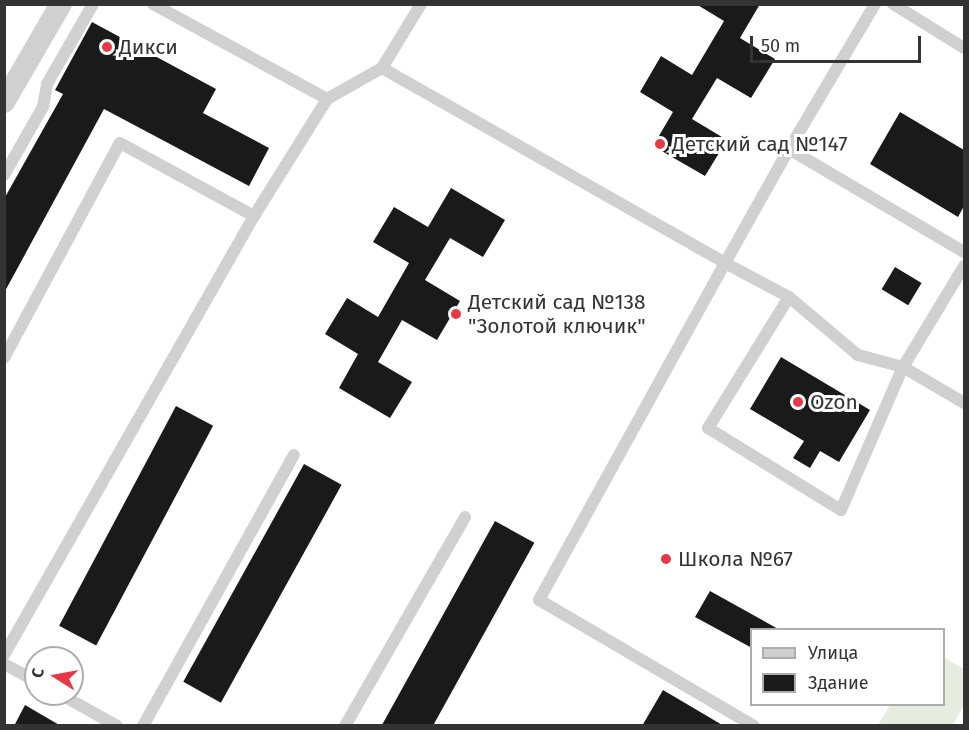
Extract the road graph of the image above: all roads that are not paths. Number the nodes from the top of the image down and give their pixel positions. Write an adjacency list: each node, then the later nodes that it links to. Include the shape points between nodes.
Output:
1 (61, 4): 10 (street)
2 (93, 4): 12 (lane, via 47,84 43,107)
3 (153, 4): 9 (lane)
4 (421, 4): 8 (lane)
5 (875, 4): 11 (lane)
6 (893, 4): 7 (lane)
7 (964, 48)
8 (382, 68): 9 (lane); 15 (lane)
9 (327, 99): 13 (lane)
10 (4, 102)
11 (789, 149): 14 (lane); 15 (lane)
12 (4, 175)
13 (254, 216): 18 (lane, via 120,143); 23 (lane)
14 (964, 252)
15 (725, 263): 17 (lane); 30 (lane, via 540,600)
16 (964, 266): 19 (lane)
17 (789, 297): 19 (lane, via 858,355); 19 (lane, via 708,428 841,510)
18 (4, 358)
19 (903, 367): 20 (lane)
20 (964, 404)
21 (294, 455): 28 (lane)
22 (465, 517): 29 (lane)
23 (4, 655)
24 (4, 664): 25 (lane)
25 (24, 675)
26 (81, 706): 27 (lane)
27 (117, 726)
28 (143, 726)
29 (345, 726)
30 (754, 726)

